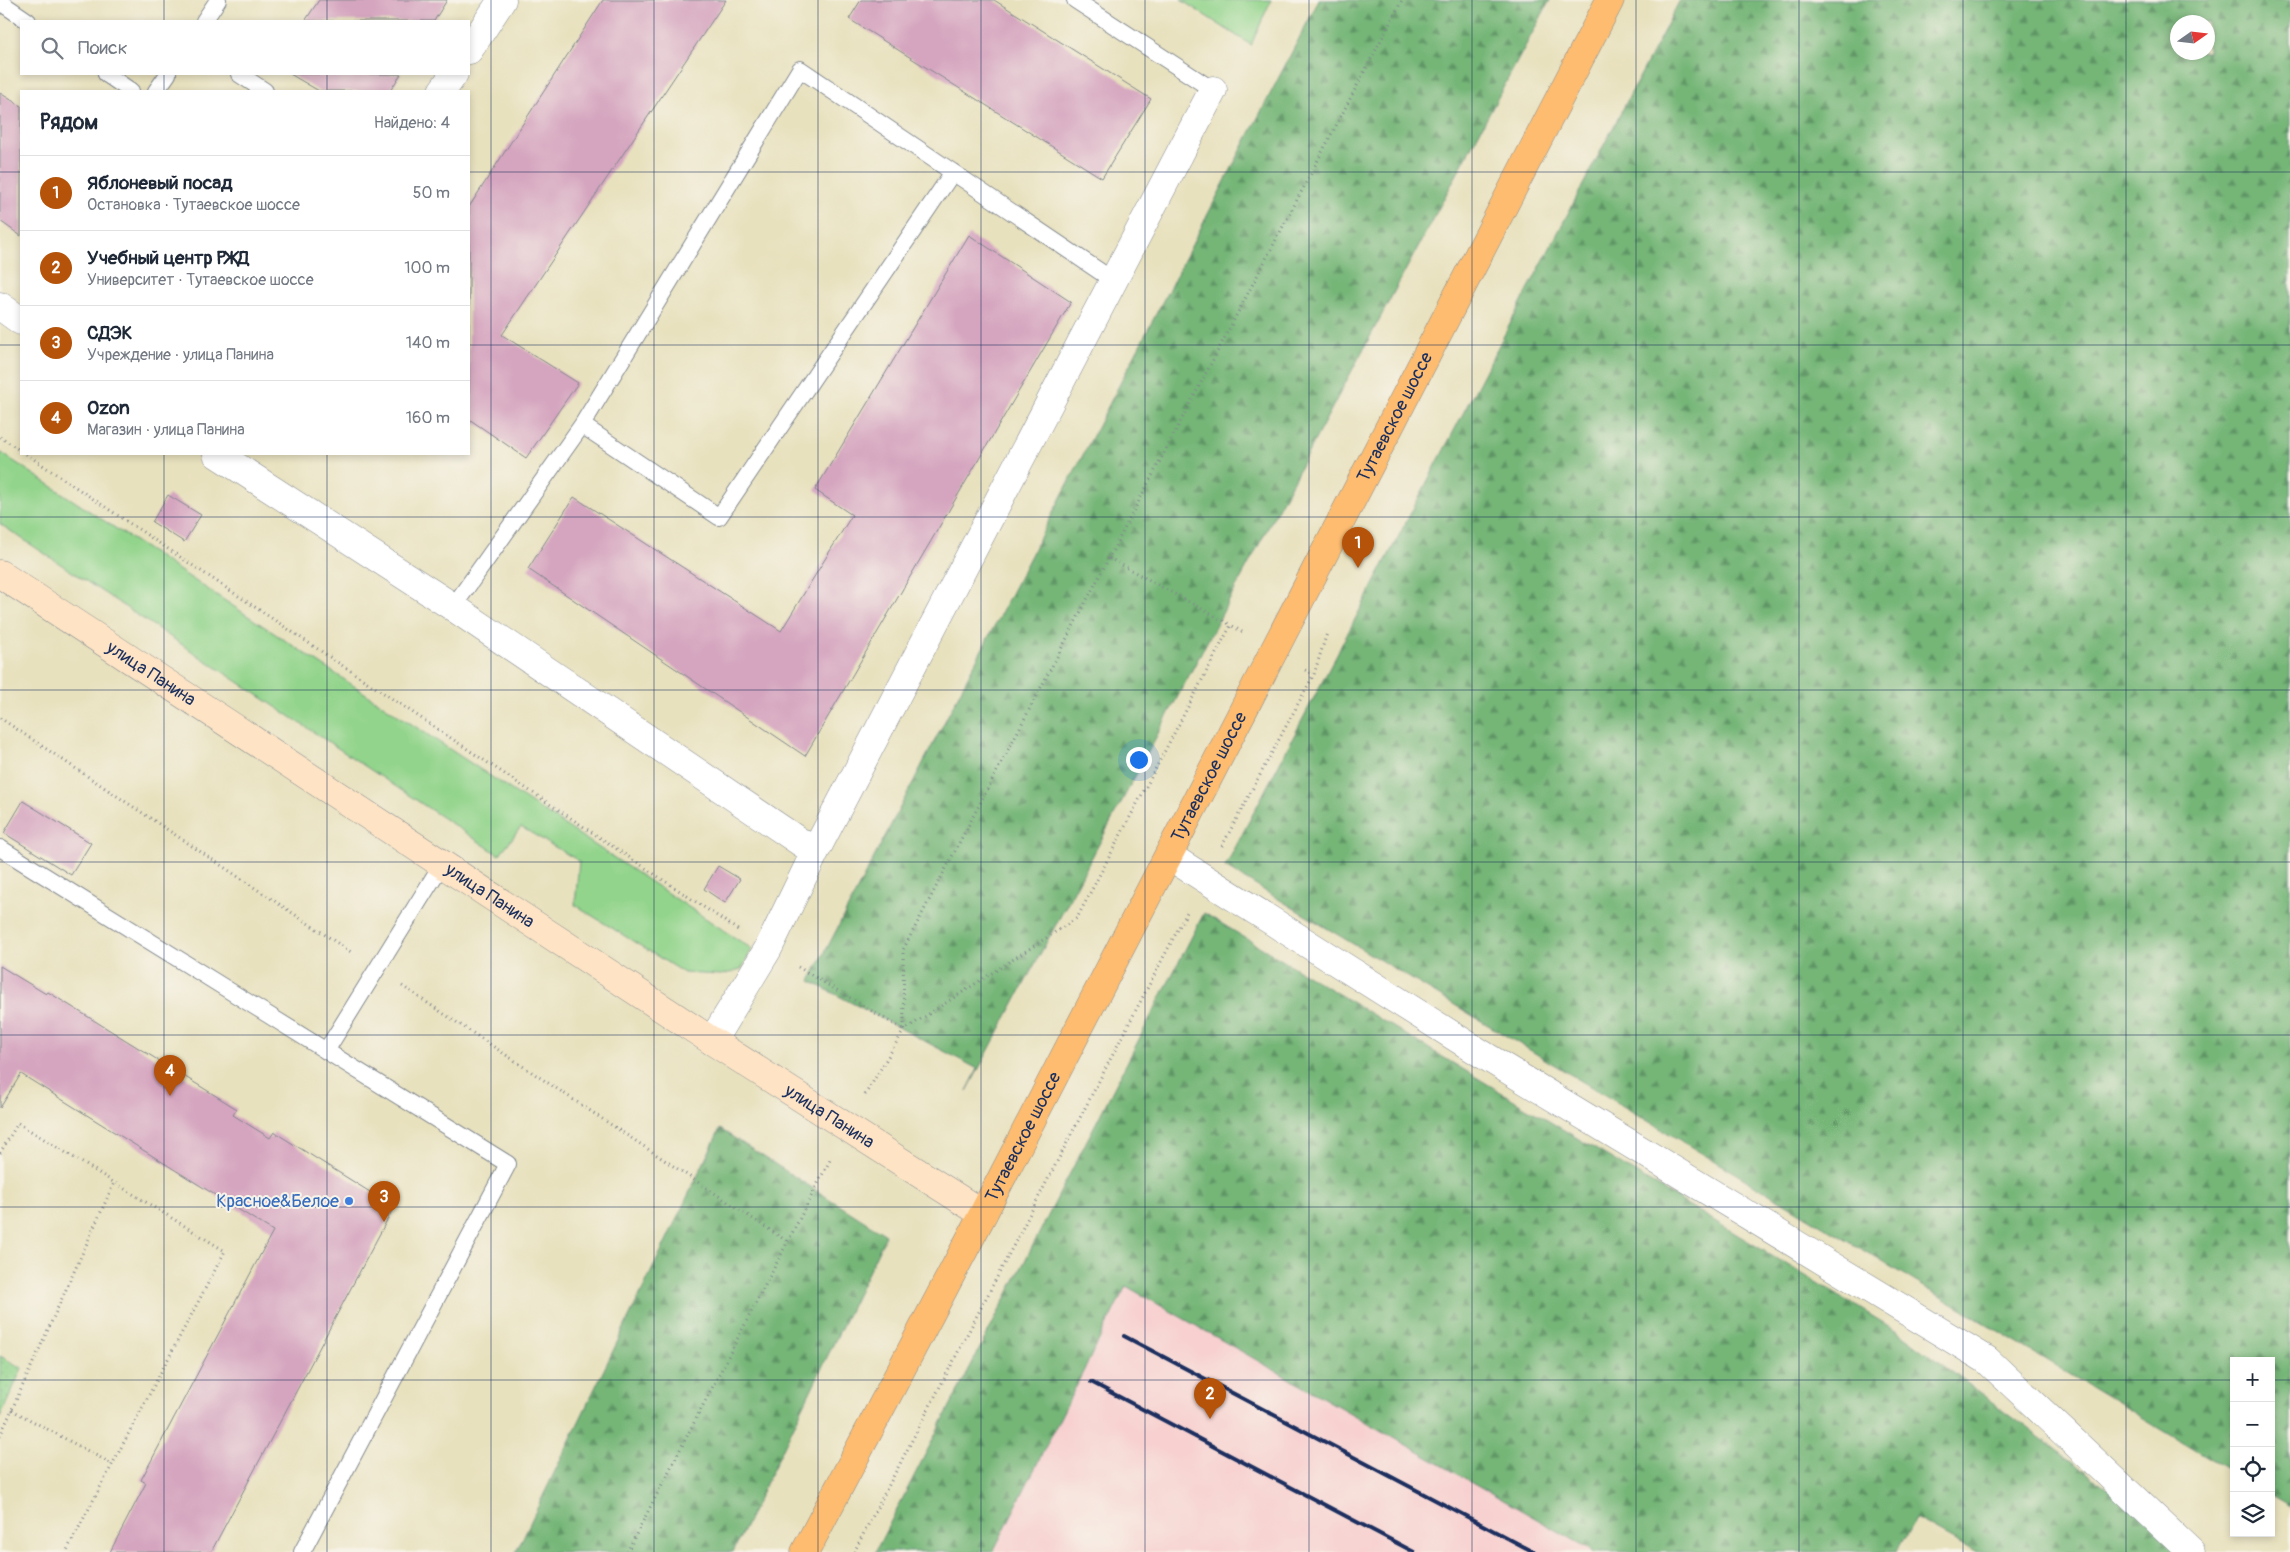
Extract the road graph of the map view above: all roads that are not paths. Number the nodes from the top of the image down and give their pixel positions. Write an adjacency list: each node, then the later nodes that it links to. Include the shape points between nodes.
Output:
1 (218, 0): 7 (lane)
2 (502, 0): 8 (street)
3 (1075, 0): 17 (lane)
4 (1610, 0): 28 (main road, Тутаевское шоссе)
5 (0, 2): 6 (lane)
6 (27, 20)
7 (205, 20)
8 (470, 48)
9 (108, 75): 13 (lane)
10 (167, 75): 14 (lane)
11 (241, 75): 15 (lane)
12 (453, 75): 16 (street)
13 (130, 90)
14 (157, 90)
15 (263, 90)
16 (443, 90)
17 (1213, 90): 19 (street)
18 (953, 172): 19 (lane); 22 (lane, via 719,517); 22 (lane, via 800,69)
19 (1114, 280): 27 (street)
20 (0, 306): 21 (street)
21 (20, 320)
22 (582, 425): 25 (lane)
23 (219, 455): 25 (street)
24 (0, 574): 29 (street, улица Панина)
25 (453, 607): 27 (street)
26 (0, 848): 31 (lane)
27 (815, 852): 30 (street, via 768,949)
28 (1169, 856): 32 (main road, Тутаевское шоссе); 35 (street, via 1482,1054 1987,1360)
29 (442, 864): 30 (street, улица Панина); 31 (lane)
30 (712, 1041): 32 (street, улица Панина)
31 (326, 1051): 33 (lane, via 508,1164)
32 (983, 1214): 34 (main road, Тутаевское шоссе)
33 (302, 1552)
34 (805, 1552)
35 (2191, 1552)

